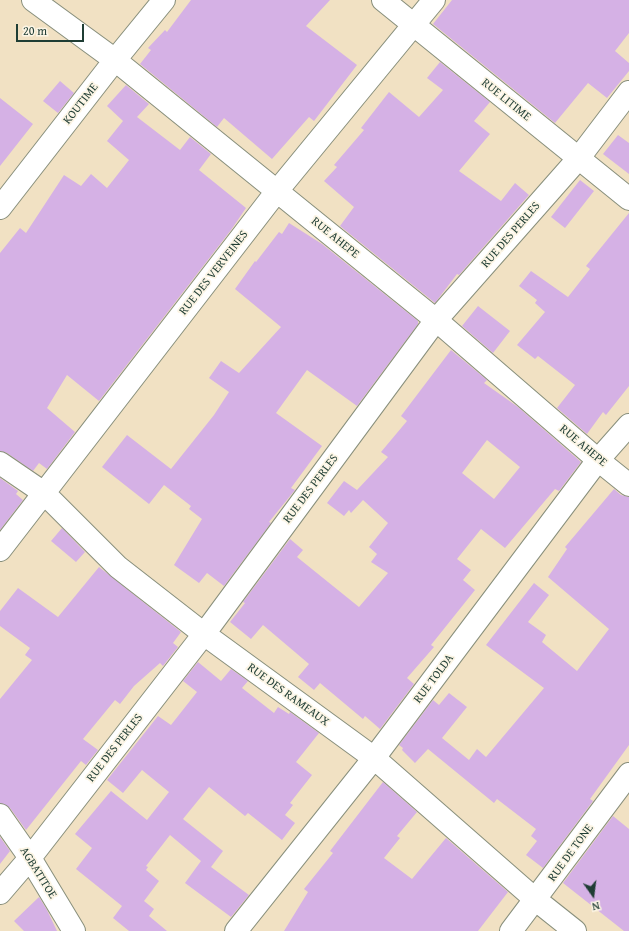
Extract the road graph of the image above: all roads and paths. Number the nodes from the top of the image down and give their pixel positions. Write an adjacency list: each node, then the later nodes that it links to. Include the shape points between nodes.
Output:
1 (33, 0): 6 (street, RUE AHEPE)
2 (164, 0): 6 (street, KOUTIME)
3 (384, 0): 5 (street, RUE LITIME)
4 (434, 0): 5 (street, RUE DES VERVEINES)
5 (415, 25): 8 (street, RUE LITIME); 9 (street, RUE DES VERVEINES)
6 (115, 60): 9 (street, RUE AHEPE); 11 (street, KOUTIME)
7 (629, 92): 8 (street, RUE DES PERLES)
8 (578, 159): 10 (street, RUE LITIME); 12 (street, RUE DES PERLES)
9 (277, 191): 12 (street, RUE AHEPE); 17 (street, RUE DES VERVEINES)
10 (629, 199)
11 (0, 208)
12 (436, 320): 14 (street, RUE AHEPE); 19 (street, RUE DES PERLES)
13 (629, 425): 14 (street, RUE TOLDA)
14 (598, 460): 16 (street, RUE AHEPE); 20 (street, RUE TOLDA)
15 (0, 463): 17 (street, RUE DES RAMEAUX)
16 (629, 485)
17 (44, 492): 18 (street, RUE DES VERVEINES); 19 (street, RUE DES RAMEAUX, via 118,567)
18 (0, 550)
19 (204, 634): 20 (street, RUE DES RAMEAUX); 23 (street, RUE DES PERLES)
20 (374, 758): 25 (street, RUE DES RAMEAUX); 27 (street, RUE TOLDA)
21 (629, 774): 25 (street, RUE DE TONE)
22 (0, 815): 23 (street, AGBATITOE)
23 (30, 858): 24 (street, RUE DES PERLES); 26 (street, AGBATITOE)
24 (0, 893)
25 (536, 900): 28 (street, RUE DE TONE); 29 (street, RUE DES RAMEAUX)
26 (74, 931)
27 (236, 931)
28 (511, 931)
29 (575, 931)

